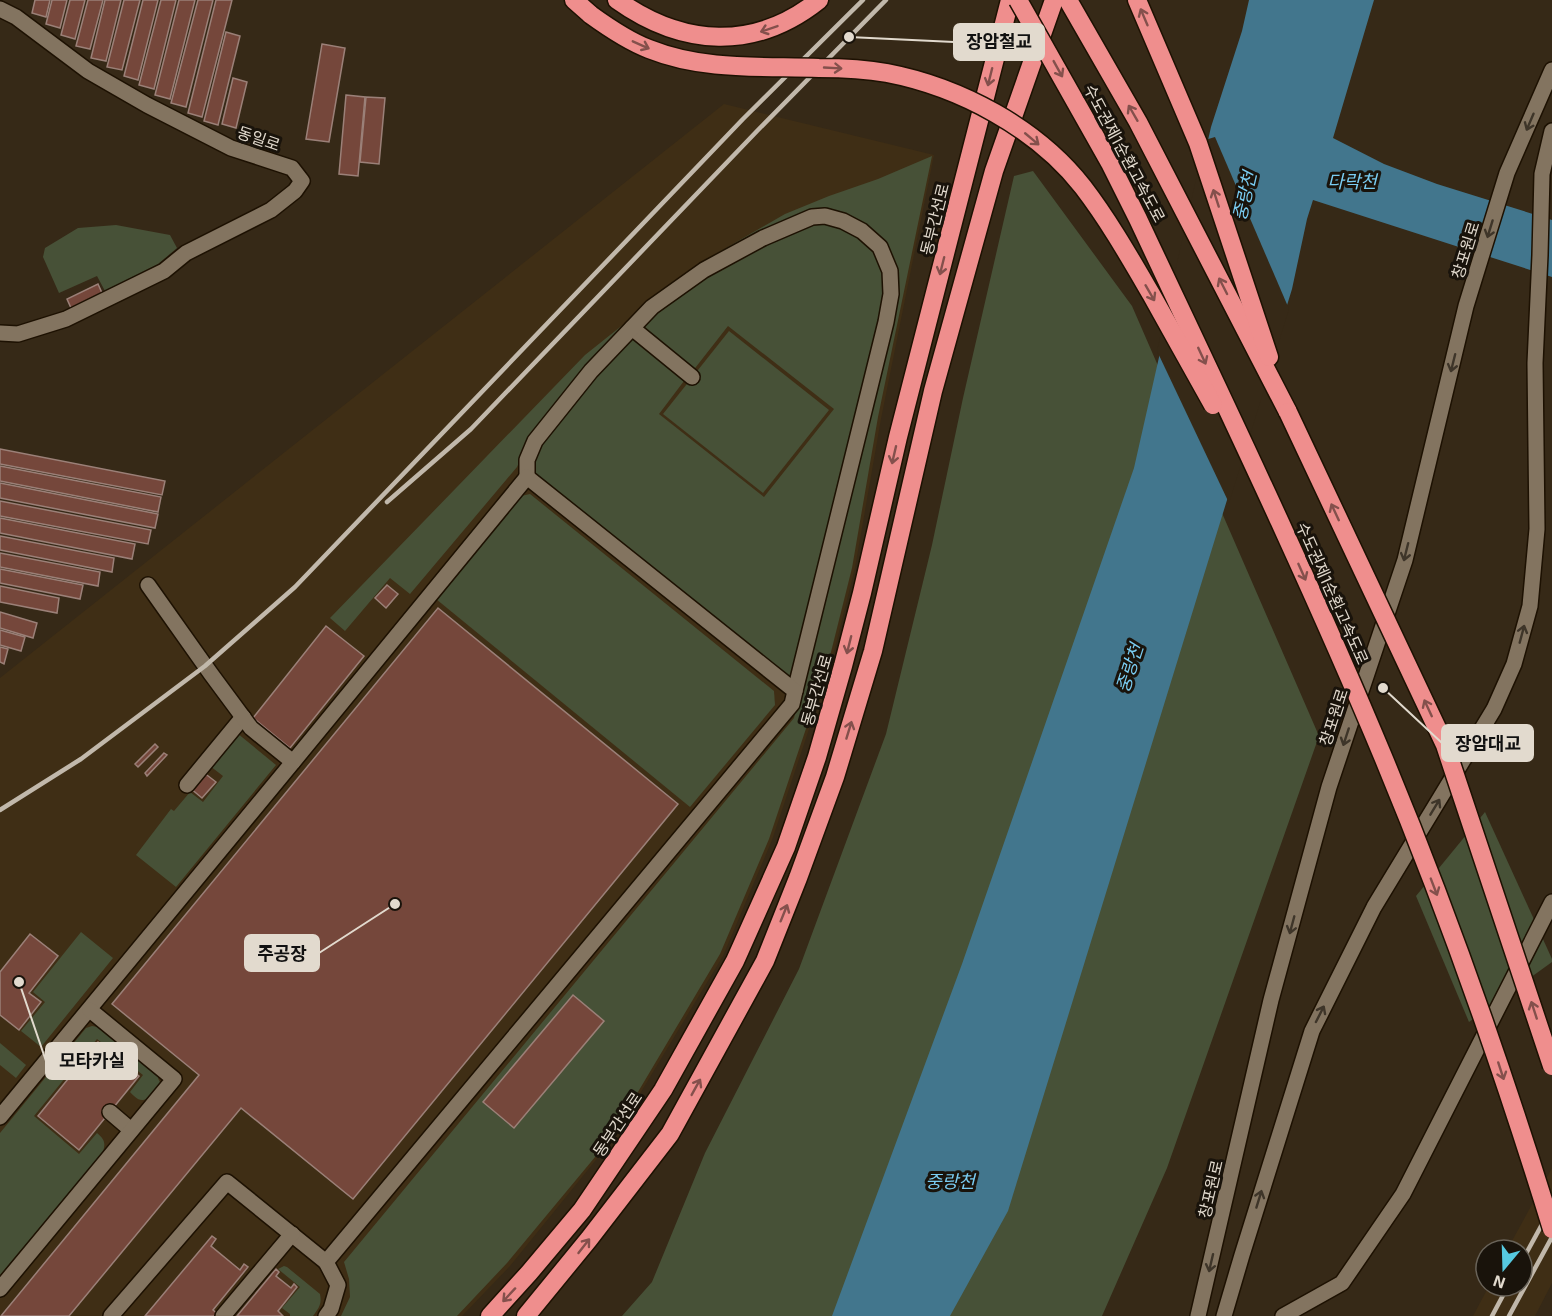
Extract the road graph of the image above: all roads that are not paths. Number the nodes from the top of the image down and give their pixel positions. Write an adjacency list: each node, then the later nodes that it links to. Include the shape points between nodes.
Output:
1 (574, 0): 17 (highway, one-way to 17, bridge, via 617,33 662,54 723,66 893,74 973,101 1022,130 1071,173 1111,228)
2 (617, 0): 3 (highway, one-way to 2, via 772,28 721,37 672,28)
3 (819, 0)
4 (1010, 0): 36 (highway, 동부간선로, one-way to 36, via 843,666 786,847 735,961 663,1090 582,1210)
5 (1018, 0): 17 (highway, 수도권제1순환고속도로, one-way to 17, bridge, via 1110,163)
6 (1054, 0): 37 (highway, one-way to 6, via 670,1134 769,951 835,777 870,661 933,391 994,171)
7 (1068, 0): 15 (highway, 수도권제1순환고속도로, one-way to 7, via 1138,122)
8 (1137, 0): 15 (highway, one-way to 8, via 1198,142)
9 (0, 9): 13 (street, 동일로, via 16,16 88,71 147,105 231,148 292,168 302,181 271,210 186,253 164,271 66,319 18,334)
10 (1552, 70): 38 (street, 창포원로, one-way to 38, via 1508,173 1466,306 1405,560 1329,787 1271,1000)
11 (1552, 131): 39 (street, one-way to 11, via 1312,1031 1374,907 1494,709 1514,664 1530,606 1537,529 1535,363 1542,174)
12 (632, 328): 14 (street); 16 (street, via 591,371 535,441 527,460); 19 (street, via 652,307 704,270 812,217 843,221 880,247 890,271 886,322)
13 (0, 333)
14 (692, 377)
15 (1288, 412): 25 (highway, 수도권제1순환고속도로, one-way to 15, bridge, via 1445,745)
16 (526, 477): 19 (street); 21 (street)
17 (1278, 519): 29 (highway, 수도권제1순환고속도로, one-way to 29, bridge, via 1344,664 1418,845 1496,1058)
18 (148, 585): 20 (street)
19 (795, 691): 31 (street, via 792,704)
20 (243, 717): 21 (street); 22 (street)
21 (293, 762): 24 (street)
22 (187, 785)
23 (1552, 902): 40 (street, via 1403,1194 1341,1283)
24 (90, 1010): 27 (street); 28 (street, via 174,1079)
25 (1552, 1066)
26 (110, 1112): 28 (street)
27 (0, 1117)
28 (131, 1130): 32 (street)
29 (1552, 1229)
30 (292, 1234): 31 (street); 33 (street, via 227,1182); 34 (street)
31 (326, 1262): 35 (street, via 338,1286)
32 (0, 1289)
33 (111, 1316)
34 (223, 1316)
35 (326, 1316)
36 (490, 1316)
37 (526, 1316)
38 (1198, 1316)
39 (1224, 1316)
40 (1283, 1316)

